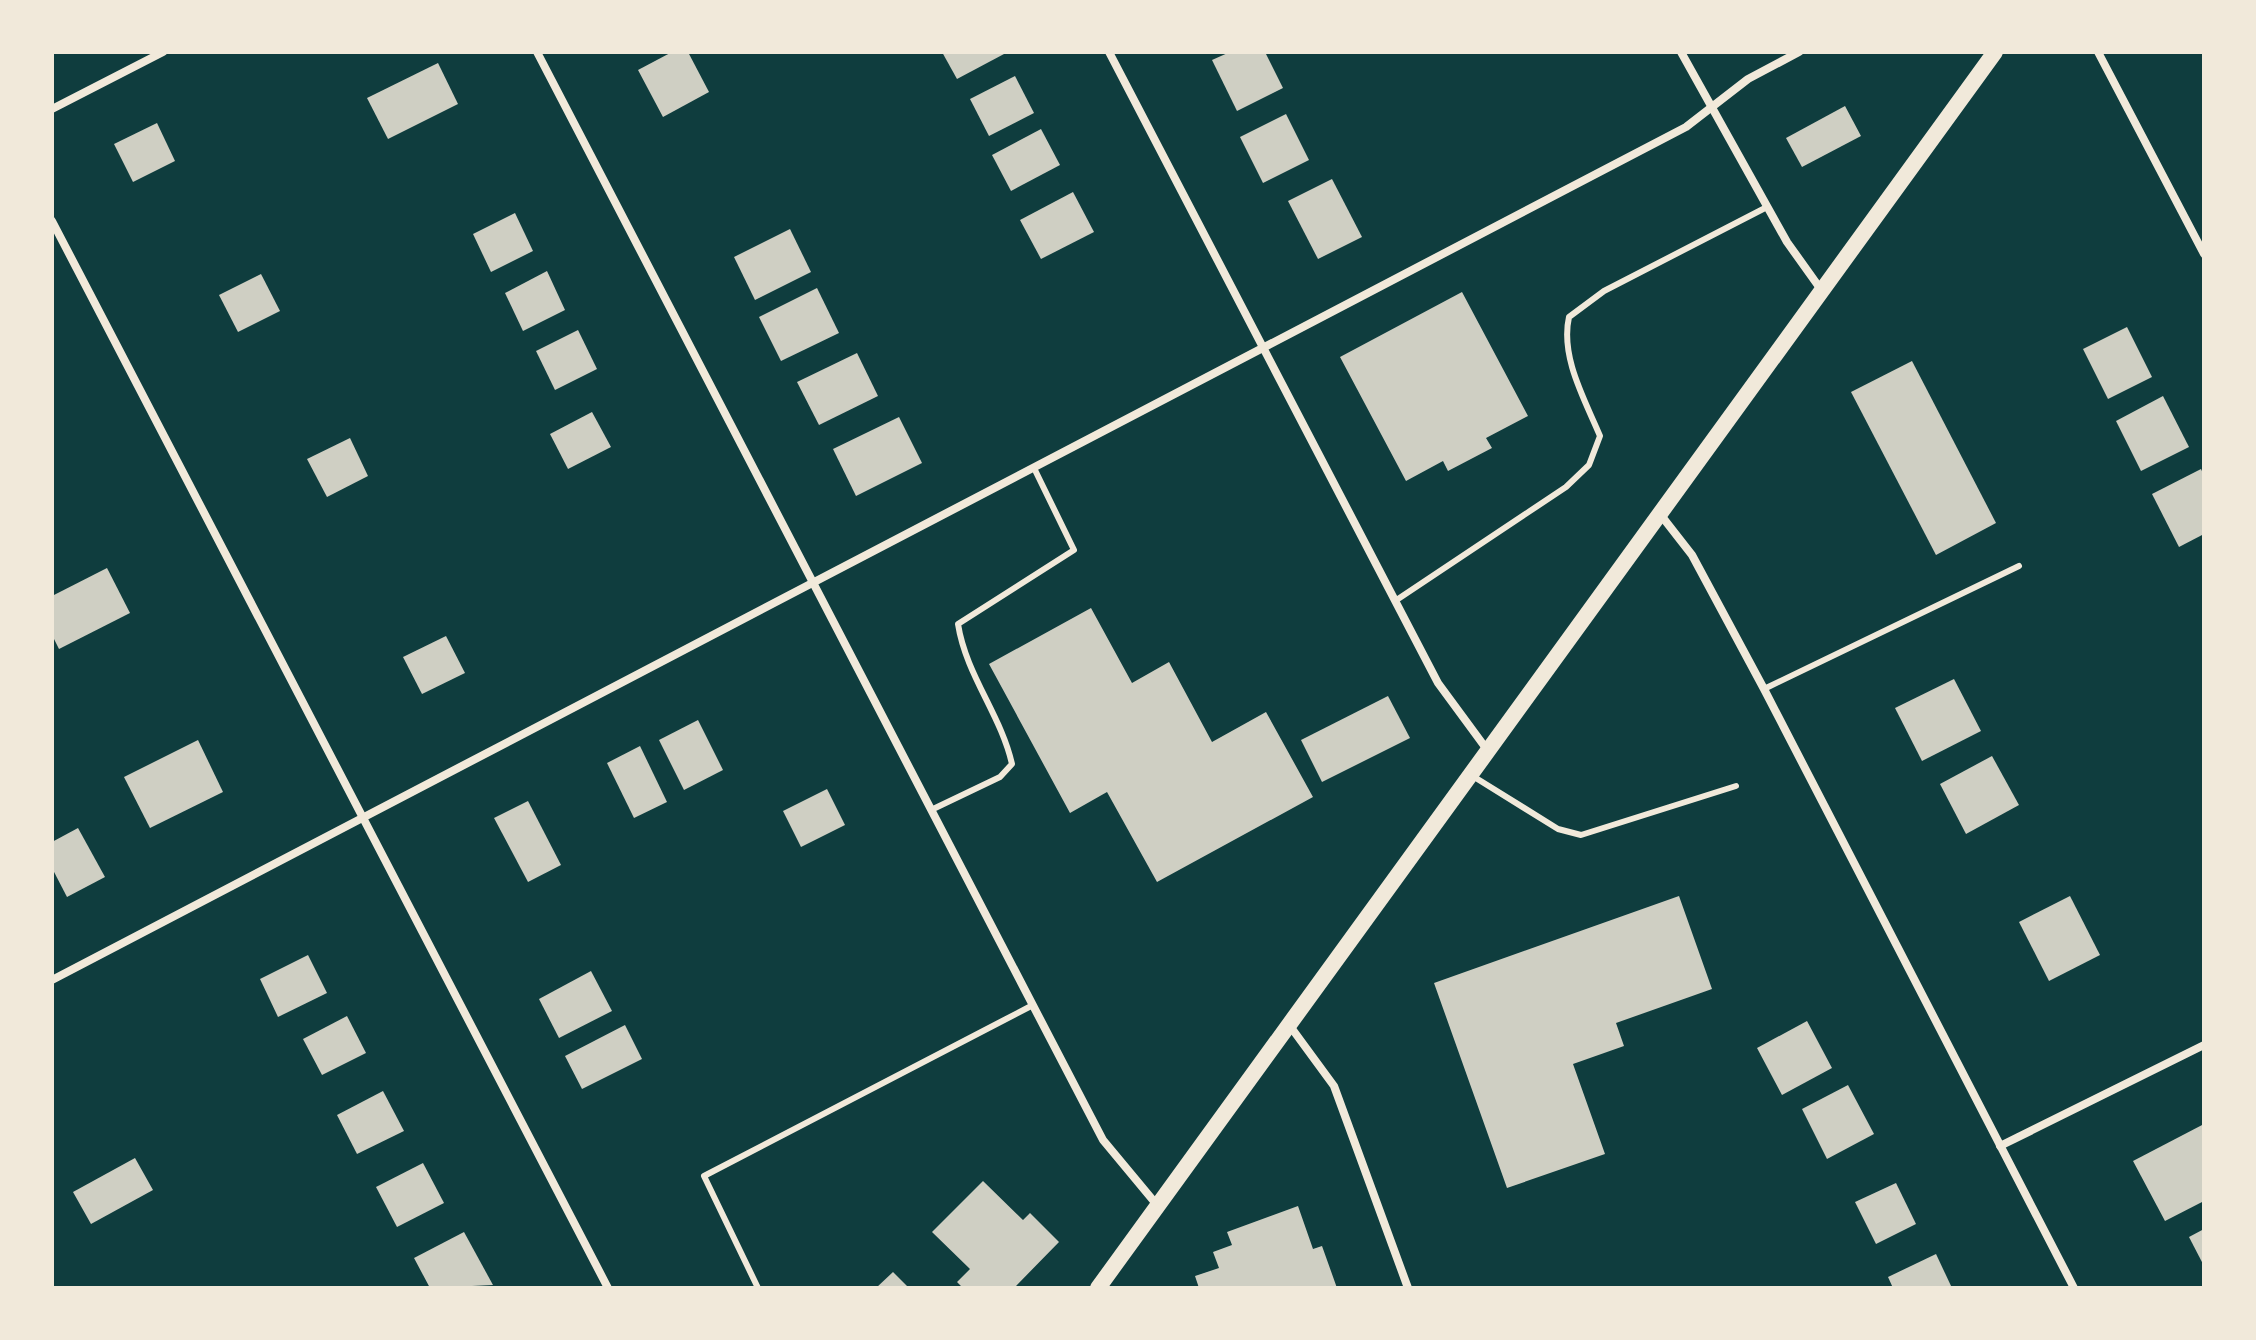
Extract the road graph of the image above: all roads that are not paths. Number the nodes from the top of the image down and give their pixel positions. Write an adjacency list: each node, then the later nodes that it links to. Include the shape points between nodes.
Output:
1 (163, 52): 9 (street)
2 (537, 52): 18 (street)
3 (1109, 52): 14 (street)
4 (1681, 52): 8 (street)
5 (1799, 52): 8 (street)
6 (1995, 52): 13 (main road)
7 (2098, 52): 12 (street)
8 (1710, 107): 10 (street); 14 (street, via 1686,127)
9 (52, 109)
10 (1767, 207): 13 (street); 19 (lane, via 1604,291 1569,317 1565,336 1600,436 1589,465 1566,487)
11 (52, 221): 25 (street)
12 (2204, 254)
13 (1822, 291): 16 (main road)
14 (1263, 348): 15 (street); 19 (street)
15 (1034, 468): 18 (street); 24 (lane, via 1074,550 958,624 963,652 1007,742 1012,764 1000,777)
16 (1660, 514): 20 (street, via 1692,555); 21 (main road)
17 (2019, 566): 20 (lane)
18 (813, 582): 24 (street); 25 (street)
19 (1395, 601): 21 (street, via 1438,683)
20 (1764, 689): 30 (street)
21 (1488, 751): 22 (main road)
22 (1471, 775): 23 (lane, via 1558,829 1581,835); 28 (main road)
23 (1736, 786)
24 (931, 810): 27 (street)
25 (362, 816): 26 (street); 32 (street)
26 (52, 980)
27 (1033, 1005): 31 (street, via 1103,1140); 33 (lane, via 704,1176)
28 (1290, 1026): 31 (main road); 35 (street, via 1334,1086)
29 (2204, 1045): 30 (street)
30 (2000, 1146): 36 (street)
31 (1158, 1206): 34 (main road)
32 (608, 1288)
33 (758, 1288)
34 (1098, 1288)
35 (1408, 1288)
36 (2074, 1288)

